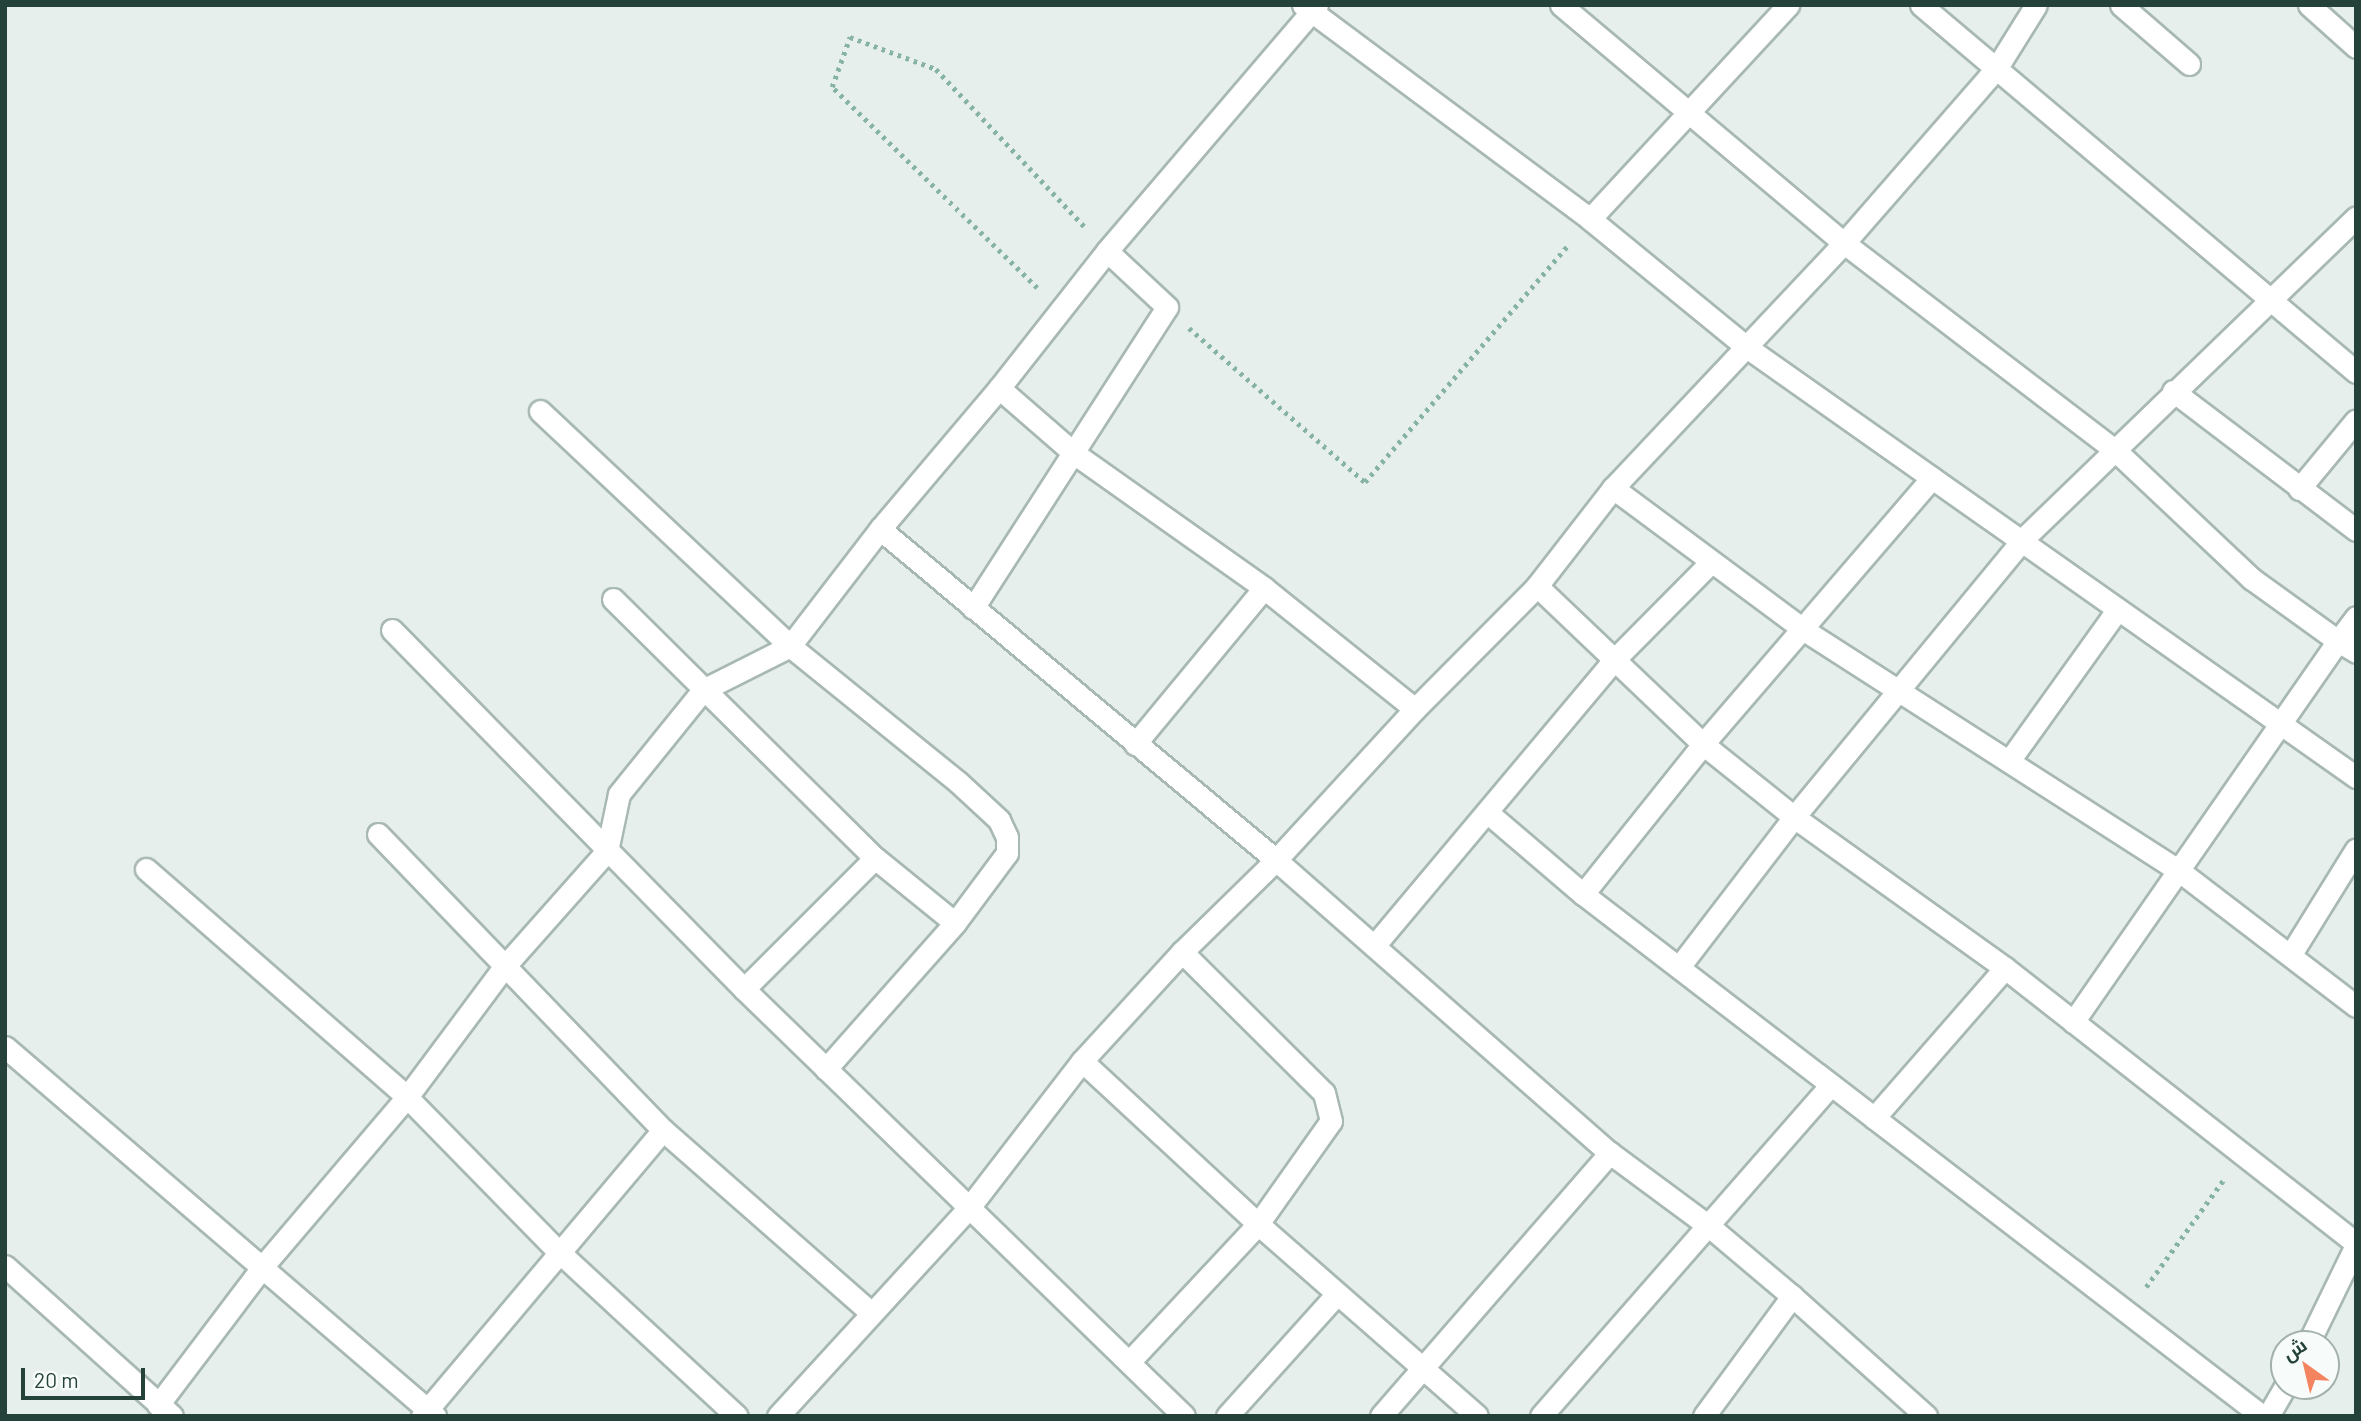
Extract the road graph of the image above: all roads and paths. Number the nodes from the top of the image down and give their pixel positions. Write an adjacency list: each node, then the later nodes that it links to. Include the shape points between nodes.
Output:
1 (1561, 5): 11 (street)
2 (1788, 5): 11 (street)
3 (1921, 5): 10 (street)
4 (2036, 5): 10 (street)
5 (2121, 5): 9 (street)
6 (2309, 5): 8 (street)
7 (1310, 8): 13 (street); 15 (street)
8 (2356, 47)
9 (2189, 64)
10 (1996, 69): 14 (street); 16 (street)
11 (1691, 112): 13 (street); 14 (street)
12 (2356, 216): 16 (street)
13 (1590, 219): 17 (path, via 1365,482); 19 (street)
14 (1844, 243): 19 (street); 25 (street)
15 (1107, 251): 17 (street); 18 (street); 18 (path, via 936,69 850,37 832,86)
16 (2268, 300): 20 (street); 22 (street)
17 (1167, 307): 26 (street)
18 (1060, 311): 21 (street)
19 (1745, 346): 27 (street); 28 (street)
20 (2356, 372)
21 (999, 388): 26 (street); 30 (street)
22 (2173, 391): 25 (street); 29 (street)
23 (540, 411): 42 (street)
24 (2356, 420): 29 (street)
25 (2116, 451): 32 (street); 43 (street, via 2252,579)
26 (1075, 454): 35 (street); 37 (street)
27 (1932, 478): 32 (street); 41 (street)
28 (1614, 488): 33 (street); 34 (street)
29 (2299, 489): 31 (street)
30 (880, 529): 37 (street); 42 (street)
31 (2356, 530)
32 (2023, 539): 38 (street); 46 (street)
33 (1711, 562): 41 (street); 44 (street)
34 (1537, 586): 44 (street); 47 (street)
35 (1265, 588): 47 (street); 49 (street)
36 (613, 599): 45 (street)
37 (973, 608): 49 (street)
38 (2116, 610): 48 (street); 51 (street)
39 (2356, 617): 43 (street)
40 (392, 630): 57 (street)
41 (1804, 630): 46 (street); 50 (street)
42 (790, 646): 45 (street); 63 (street, via 958,782 1005,830 1009,845 1003,862)
43 (2347, 646): 48 (street)
44 (1612, 662): 50 (street); 53 (street)
45 (703, 690): 57 (street, via 619,794); 58 (street)
46 (1896, 692): 51 (street); 54 (street)
47 (1415, 709): 59 (street)
48 (2278, 721): 52 (street); 61 (street)
49 (1135, 744): 59 (street)
50 (1703, 744): 54 (street); 62 (street)
51 (2009, 761): 61 (street)
52 (2356, 777)
53 (1486, 812): 62 (street); 64 (street)
54 (1794, 817): 67 (street); 69 (street)
55 (378, 834): 68 (street)
56 (2356, 849): 66 (street)
57 (607, 850): 68 (street); 70 (street)
58 (875, 858): 63 (street); 70 (street)
59 (1276, 860): 64 (street); 65 (street)
60 (146, 869): 77 (street)
61 (2178, 870): 66 (street); 72 (street)
62 (1583, 894): 67 (street)
63 (955, 923): 75 (street)
64 (1374, 946): 80 (street)
65 (1182, 952): 74 (street); 83 (street, via 1324,1093 1332,1111 1323,1136)
66 (2291, 954): 71 (street)
67 (1679, 967): 76 (street)
68 (504, 968): 77 (street); 79 (street)
69 (2005, 968): 72 (street); 78 (street)
70 (744, 989): 75 (street)
71 (2356, 1006)
72 (2073, 1022): 81 (street)
73 (5, 1048): 88 (street)
74 (1083, 1061): 82 (street); 83 (street)
75 (826, 1069): 82 (street)
76 (1831, 1085): 78 (street); 84 (street)
77 (407, 1097): 86 (street); 88 (street)
78 (1874, 1118): 92 (street)
79 (663, 1130): 86 (street); 91 (street)
80 (1610, 1153): 84 (street); 95 (street)
81 (2240, 1156): 85 (street); 92 (path)
82 (968, 1209): 91 (street); 94 (street)
83 (1258, 1224): 89 (street); 94 (street)
84 (1710, 1227): 90 (street); 105 (street)
85 (2356, 1244): 93 (street)
86 (558, 1251): 98 (street); 99 (street)
87 (5, 1266): 97 (street)
88 (263, 1266): 97 (street); 98 (street)
89 (1337, 1294): 95 (street); 102 (street)
90 (1792, 1296): 106 (street); 107 (street)
91 (870, 1312): 100 (street)
92 (2127, 1313): 108 (street)
93 (2315, 1330)
94 (1129, 1362): 101 (street)
95 (1426, 1369): 103 (street); 104 (street)
96 (2277, 1400): 109 (street)
97 (165, 1410)
98 (428, 1414)
99 (737, 1416)
100 (778, 1416)
101 (1184, 1416)
102 (1227, 1416)
103 (1381, 1416)
104 (1477, 1416)
105 (1541, 1416)
106 (1704, 1416)
107 (1926, 1416)
108 (2262, 1416)
109 (2268, 1416)

